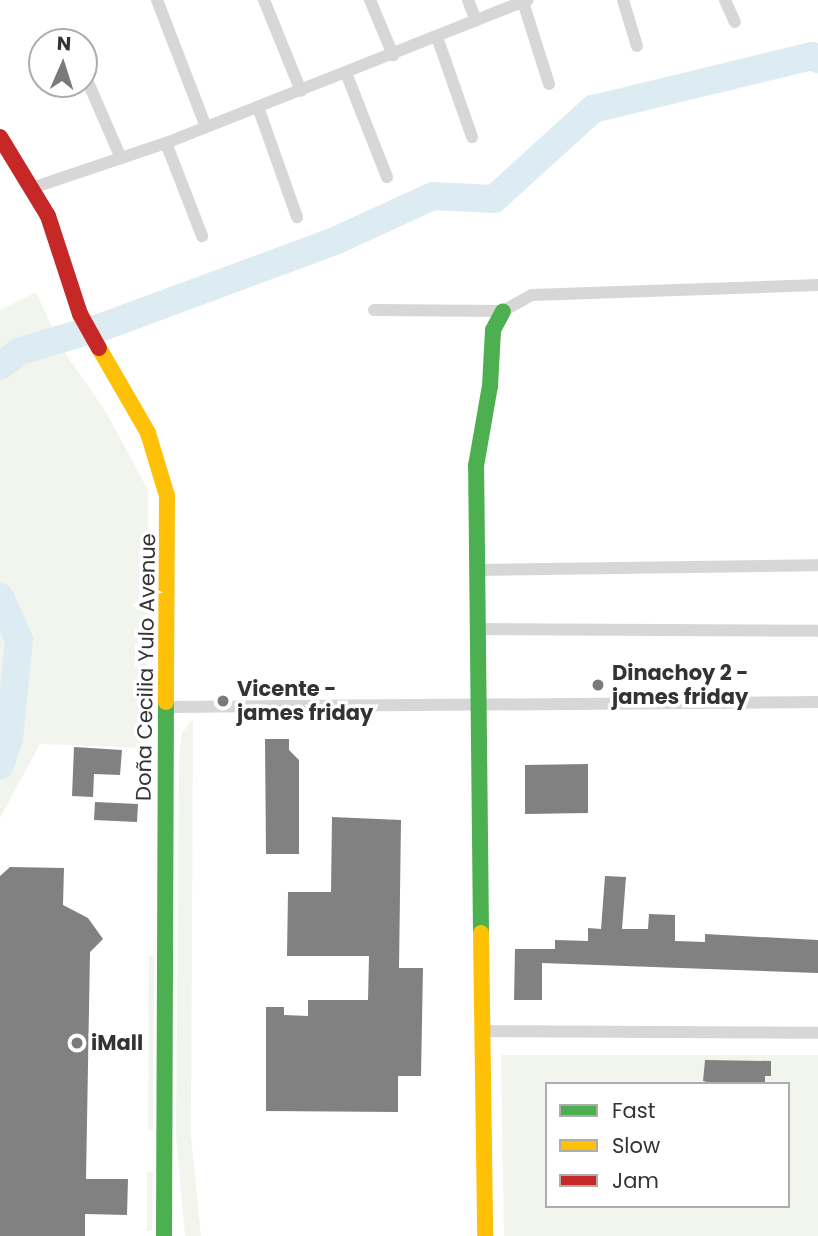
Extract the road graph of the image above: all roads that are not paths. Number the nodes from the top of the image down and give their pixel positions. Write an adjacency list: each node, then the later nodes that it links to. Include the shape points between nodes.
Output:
1 (157, 0): 18 (street)
2 (264, 0): 15 (street)
3 (369, 0): 12 (street)
4 (468, 0): 8 (street)
5 (623, 0): 11 (street)
6 (725, 0): 9 (street)
7 (526, 1): 8 (street); 14 (street)
8 (476, 21): 10 (street)
9 (735, 22)
10 (438, 37): 12 (street); 19 (street)
11 (637, 46)
12 (393, 55): 13 (street)
13 (346, 73): 15 (street); 23 (street)
14 (549, 83)
15 (301, 91): 17 (street)
16 (95, 98): 22 (street)
17 (258, 107): 18 (street); 25 (street)
18 (206, 127): 21 (street)
19 (472, 137)
20 (0, 138): 24 (main road, Doña Cecilia Yulo Avenue)
21 (166, 143): 22 (street); 26 (street)
22 (121, 158): 24 (street)
23 (387, 177)
24 (32, 188): 36 (main road, Doña Cecilia Yulo Avenue, via 48,216 80,314 148,433 167,496)
25 (297, 217)
26 (202, 236)
27 (818, 285): 29 (street, via 532,295)
28 (374, 310): 29 (street)
29 (503, 311): 31 (main road, via 493,330 490,386 476,466)
30 (818, 565): 31 (street)
31 (480, 570): 32 (main road)
32 (481, 629): 33 (street); 35 (main road)
33 (818, 631)
34 (818, 702): 35 (street)
35 (481, 704): 36 (street); 37 (main road)
36 (167, 707): 39 (main road, Doña Cecilia Yulo Avenue)
37 (481, 1031): 38 (street); 40 (main road)
38 (818, 1033)
39 (164, 1236)
40 (485, 1236)

